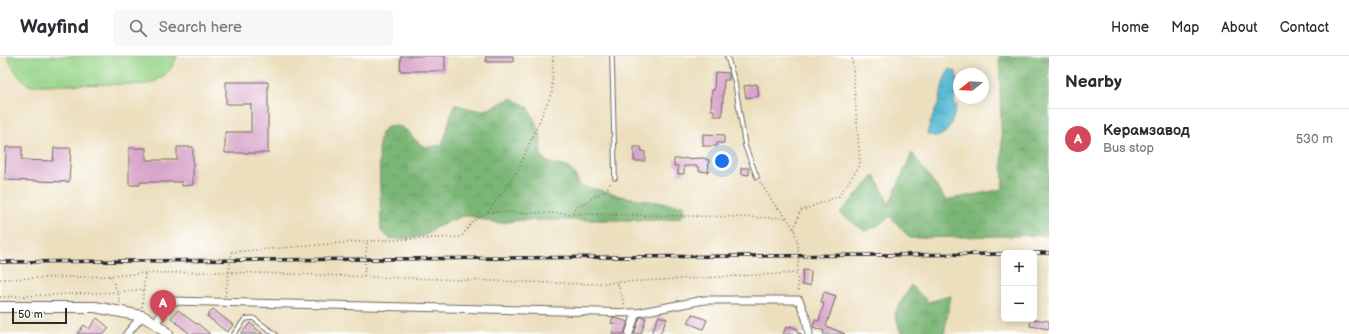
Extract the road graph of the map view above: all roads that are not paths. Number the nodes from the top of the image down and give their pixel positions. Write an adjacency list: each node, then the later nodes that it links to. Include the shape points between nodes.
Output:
1 (612, 56): 4 (lane)
2 (727, 56): 3 (lane, via 735,83 745,146)
3 (757, 177)
4 (615, 178)
5 (0, 307): 7 (street, via 94,307)
6 (636, 313): 8 (street, via 172,301); 13 (street); 14 (street, via 704,300 799,300)
7 (142, 316): 8 (street); 9 (street)
8 (156, 323): 10 (street)
9 (129, 333)
10 (168, 334)
11 (234, 334): 12 (lane, via 245,319 253,318)
12 (275, 334)
13 (629, 334)
14 (809, 334)

